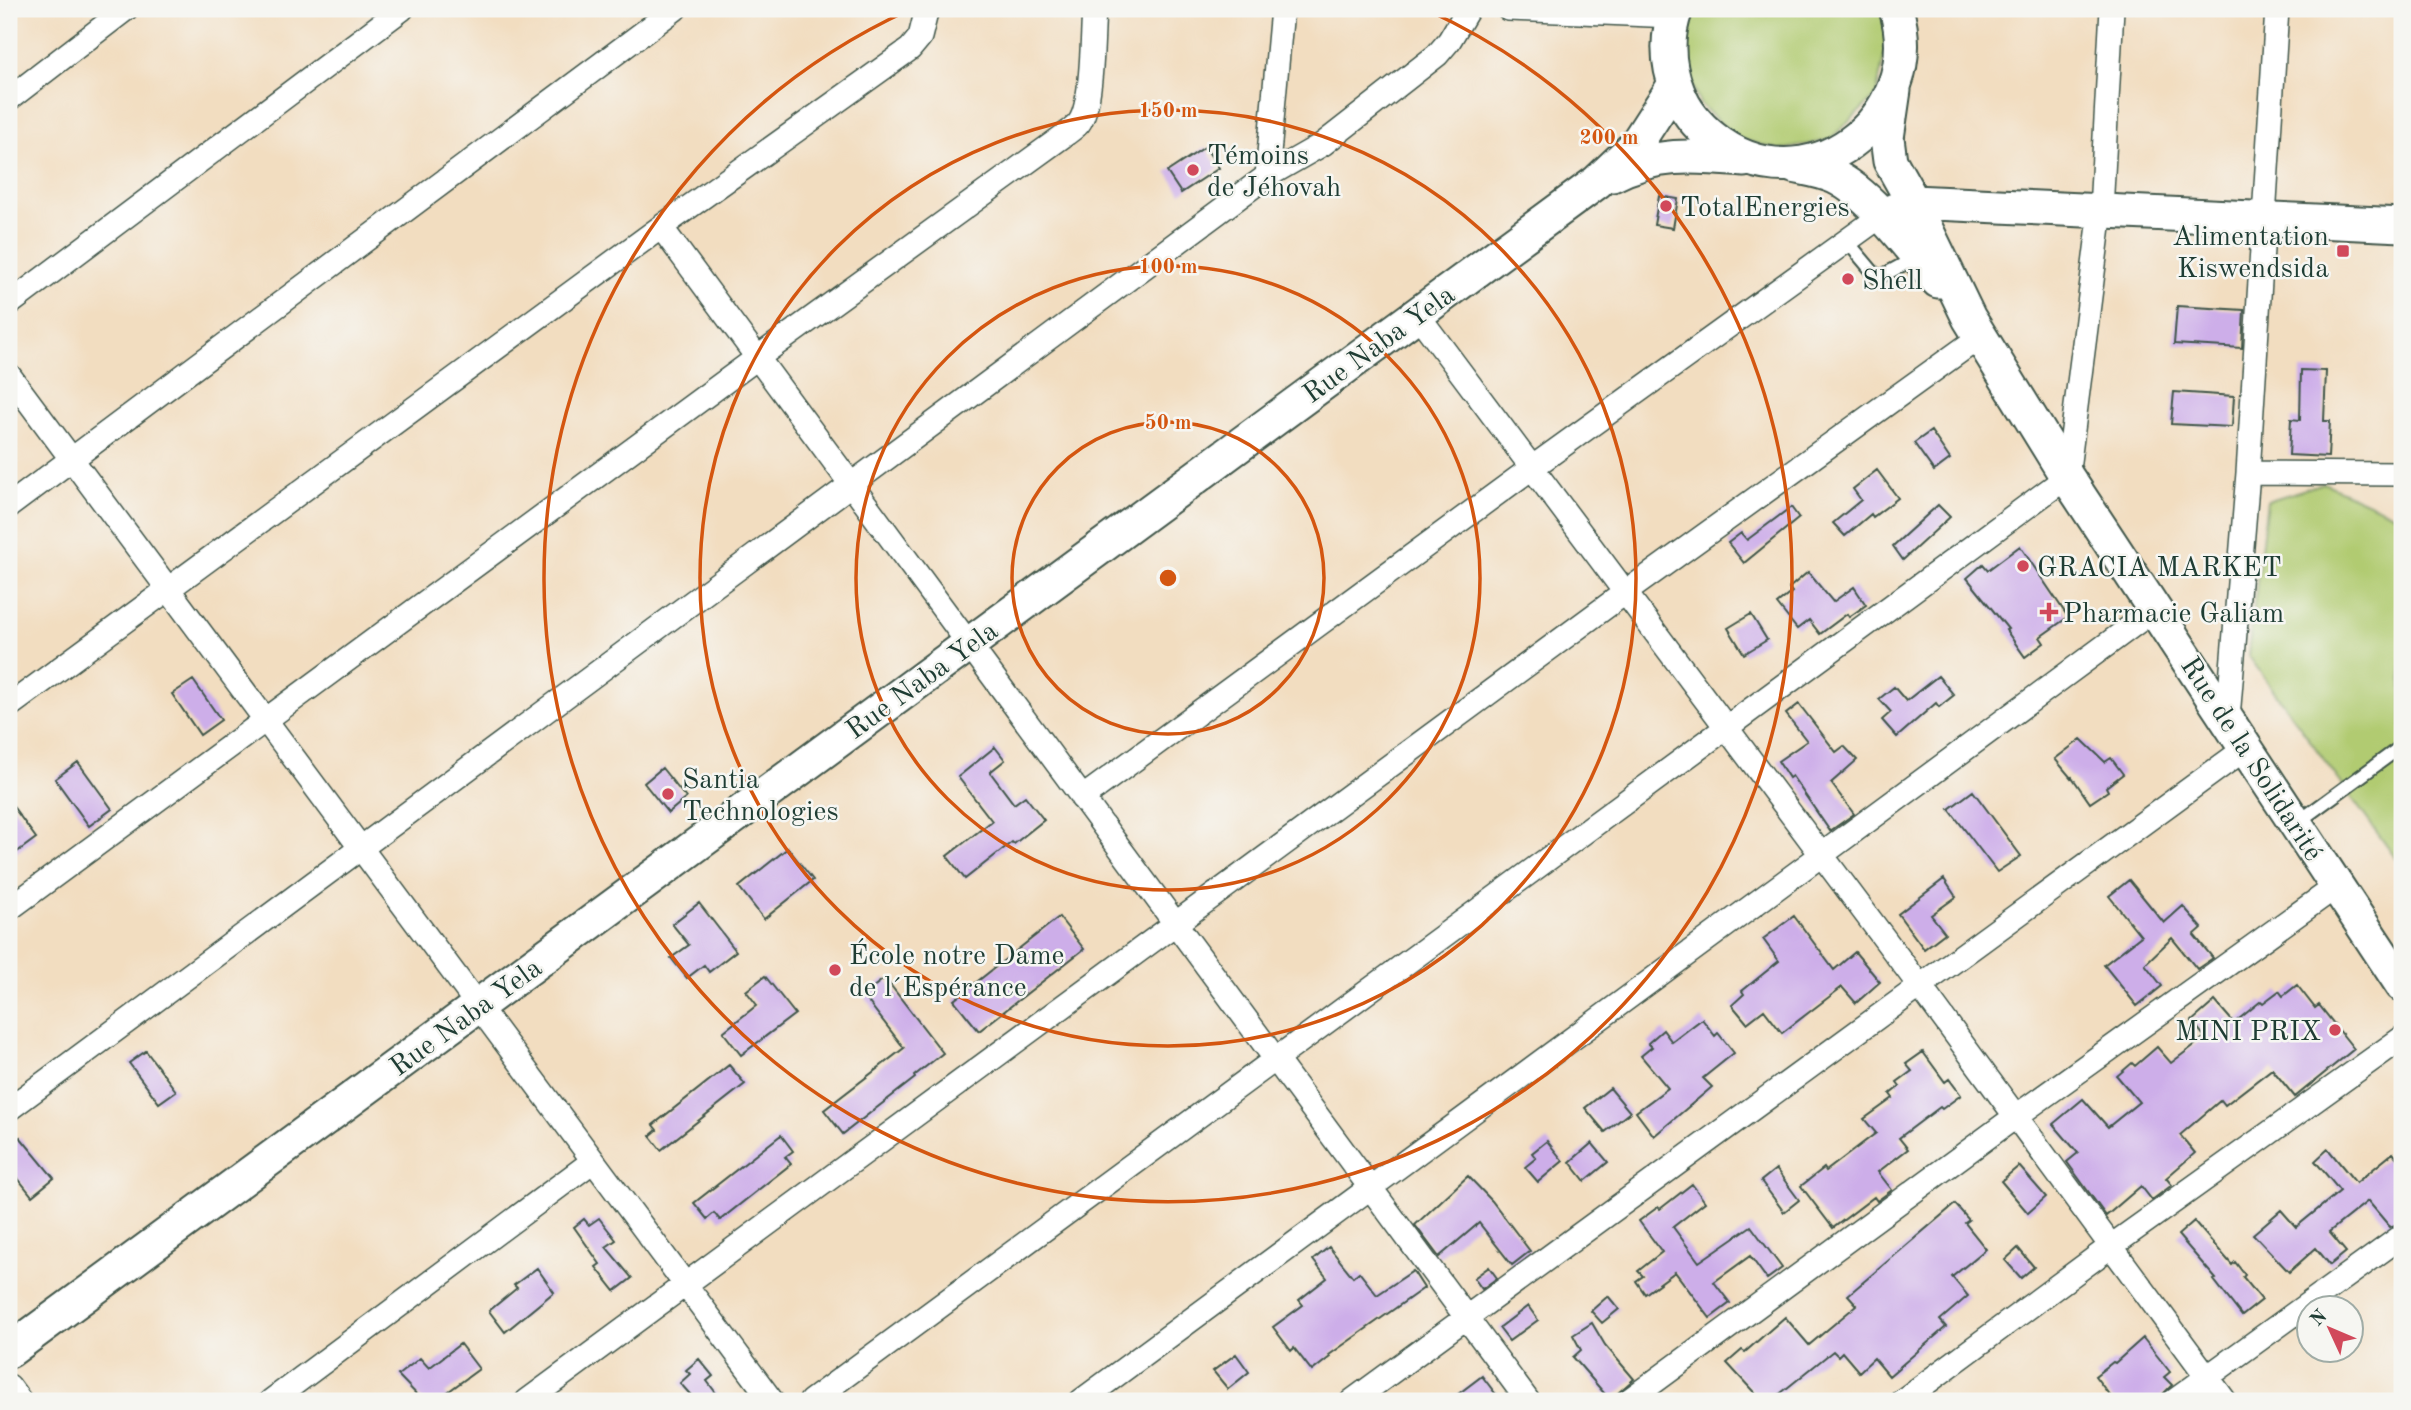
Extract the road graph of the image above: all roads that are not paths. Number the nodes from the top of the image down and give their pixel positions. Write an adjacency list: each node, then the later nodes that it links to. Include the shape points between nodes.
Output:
1 (126, 9): 15 (street)
2 (402, 9): 27 (street)
3 (675, 9): 32 (street)
4 (927, 9): 24 (street, via 920,37 910,49)
5 (1094, 9): 30 (street, via 1087,94 1079,124)
6 (1282, 9): 17 (street)
7 (1468, 9): 17 (street, via 1437,55 1323,144)
8 (1508, 9): 12 (street)
9 (1896, 9): 14 (street, Rue de la Solidarité, via 1902,50)
10 (2112, 9): 20 (street)
11 (2277, 9): 22 (street)
12 (1674, 13): 13 (street, via 1669,57)
13 (1675, 84): 16 (street, via 1688,111 1707,134 1732,151); 18 (street, via 1635,146)
14 (1894, 90): 16 (street, via 1880,115 1848,145 1809,161); 19 (street, Rue de la Solidarité, via 1887,138 1890,161)
15 (9, 99)
16 (1770, 162): 18 (street, via 1659,158); 21 (street, Rue de la Solidarité, via 1836,177)
17 (1267, 176): 37 (street)
18 (1597, 182): 28 (street, Rue Naba Yela)
19 (1913, 202): 20 (street); 21 (street); 29 (street, Rue de la Solidarité)
20 (2101, 210): 22 (street); 36 (street)
21 (1881, 216): 25 (street); 26 (street, Rue de la Solidarité)
22 (2264, 217): 23 (street); 34 (street)
23 (2402, 225)
24 (661, 227): 30 (street); 39 (street)
25 (1846, 240): 26 (lane, via 1878,278); 33 (street)
26 (1917, 257): 29 (street, Rue de la Solidarité)
27 (9, 304)
28 (1418, 314): 33 (street); 42 (street, Rue Naba Yela)
29 (1975, 327): 36 (street, Rue de la Solidarité); 40 (street)
30 (757, 358): 37 (street); 45 (street)
31 (9, 375): 32 (street)
32 (72, 460): 38 (street); 39 (street)
33 (1533, 467): 40 (street); 49 (street)
34 (2248, 474): 35 (street); 44 (street)
35 (2402, 474)
36 (2067, 477): 41 (street, Rue de la Solidarité); 46 (street)
37 (852, 486): 42 (street); 51 (street)
38 (9, 506)
39 (168, 590): 43 (street); 45 (street)
40 (1626, 592): 46 (street); 55 (street)
41 (2155, 609): 44 (street, Rue de la Solidarité); 52 (street)
42 (969, 644): 49 (street); 58 (street, Rue Naba Yela)
43 (9, 706)
44 (2228, 718): 48 (street, Rue de la Solidarité)
45 (265, 720): 51 (street); 54 (street)
46 (1727, 726): 52 (street); 60 (street)
47 (2402, 746): 50 (lane)
48 (2246, 748): 50 (street, Rue de la Solidarité); 56 (street)
49 (1082, 798): 55 (street)
50 (2296, 824): 53 (street, Rue de la Solidarité)
51 (361, 849): 58 (street); 61 (street)
52 (1822, 856): 56 (street); 64 (street)
53 (2337, 886): 57 (street, Rue de la Solidarité); 62 (street)
54 (9, 909)
55 (1175, 924): 60 (street); 67 (street)
56 (1919, 985): 62 (street); 68 (street)
57 (2402, 985)
58 (477, 1006): 63 (street); 69 (street, Rue Naba Yela)
59 (2402, 1038): 66 (street)
60 (1275, 1059): 64 (street); 76 (street)
61 (9, 1109)
62 (2015, 1117): 66 (street); 80 (street)
63 (593, 1161): 67 (street); 73 (street)
64 (1372, 1188): 68 (street); 77 (street)
65 (2402, 1236): 70 (street)
66 (2110, 1247): 70 (street); 81 (street)
67 (685, 1285): 74 (street); 75 (street)
68 (1466, 1317): 78 (street); 79 (street)
69 (9, 1351)
70 (2207, 1377): 82 (street); 83 (street)
71 (9, 1386): 72 (street)
72 (20, 1401)
73 (271, 1401)
74 (527, 1401)
75 (772, 1401)
76 (811, 1401)
77 (1081, 1401)
78 (1352, 1401)
79 (1528, 1401)
80 (1628, 1401)
81 (1902, 1401)
82 (2174, 1401)
83 (2225, 1401)

